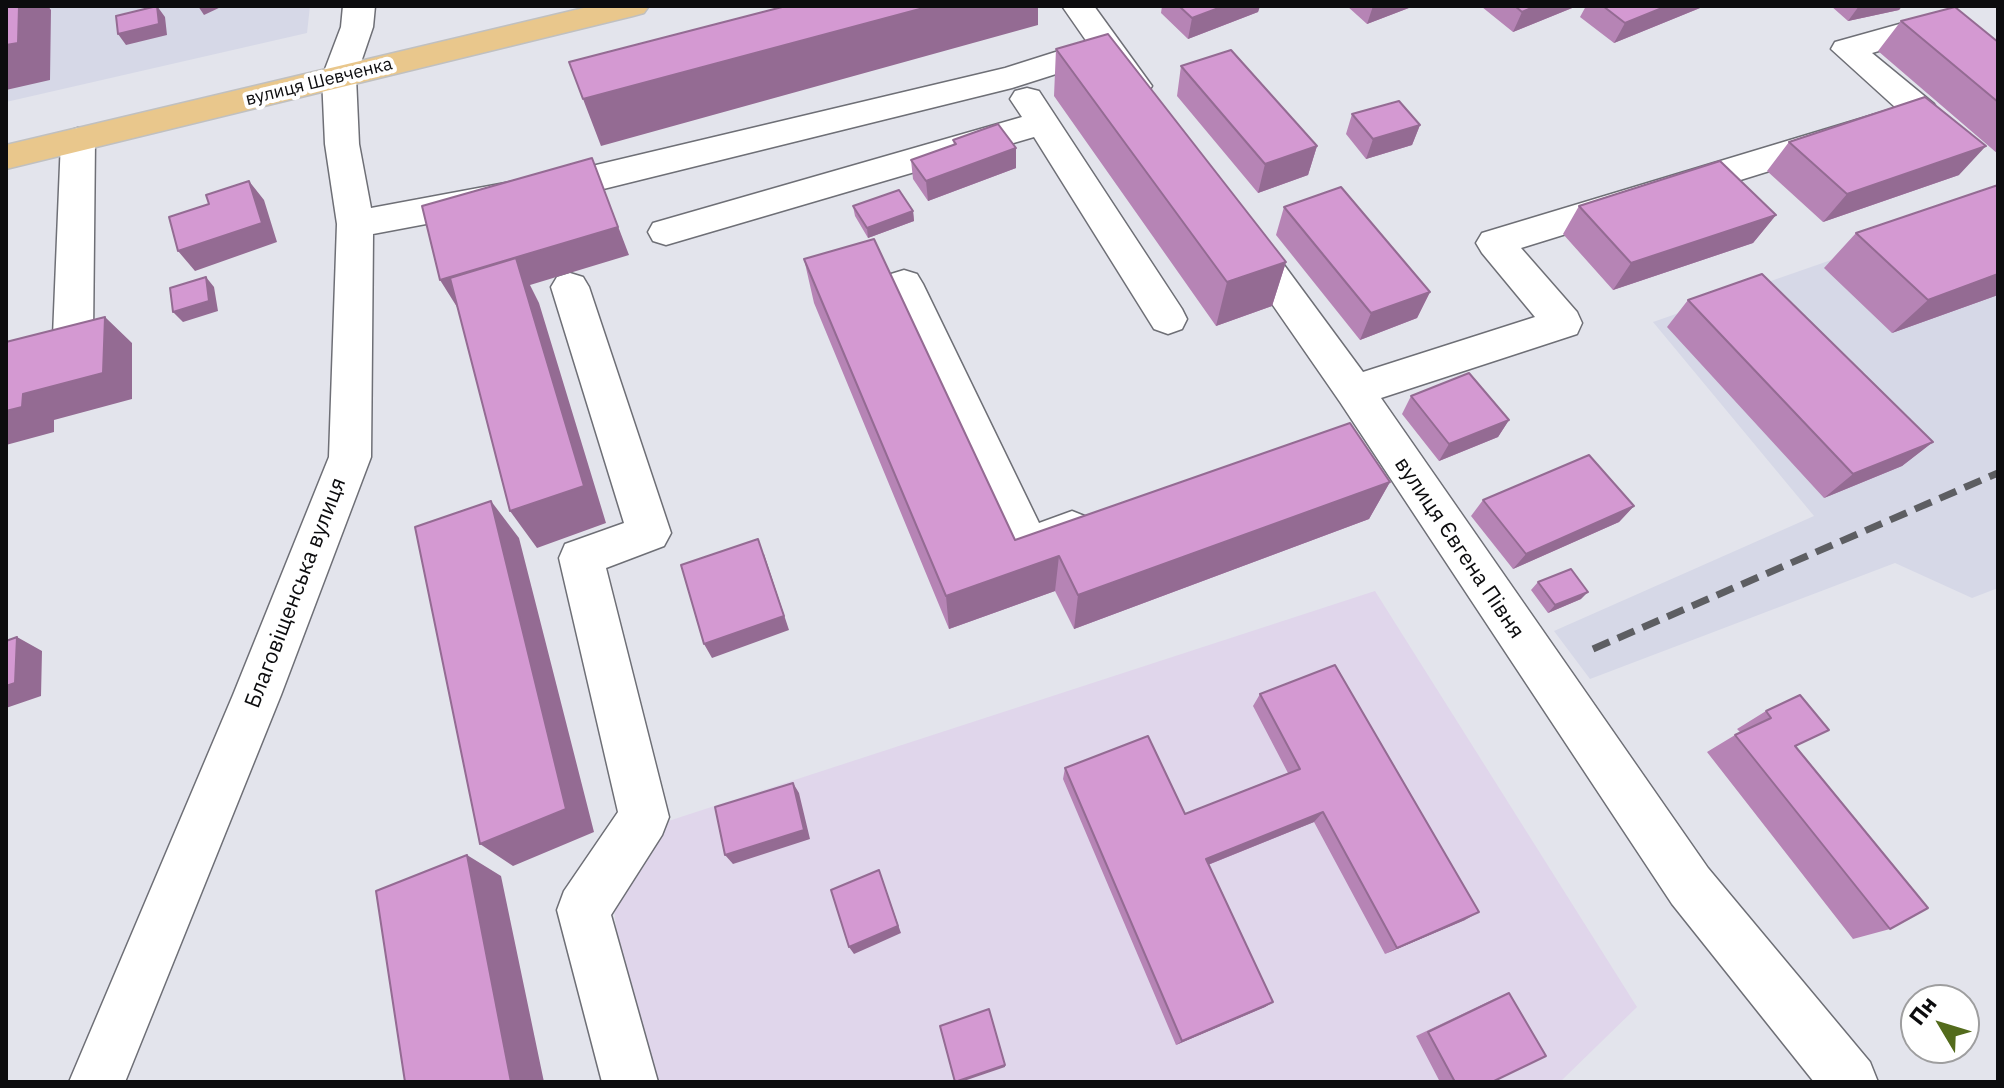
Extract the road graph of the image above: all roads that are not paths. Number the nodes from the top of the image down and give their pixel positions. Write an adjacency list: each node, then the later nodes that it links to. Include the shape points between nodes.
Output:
1 (359, 6): 6 (street)
2 (633, 6): 6 (main road, вулиця Шевченка)
3 (1078, 6): 5 (street)
4 (1939, 13): 19 (street, via 1847,49 1922,112 1495,243 1563,323)
5 (1107, 47): 7 (street); 9 (street)
6 (339, 77): 10 (main road, вулиця Шевченка); 13 (street, Благовіщенська вулиця, via 342,144)
7 (1012, 77): 8 (street); 13 (street, via 575,183)
8 (1043, 123): 14 (street); 17 (street)
9 (1162, 123)
10 (78, 140): 11 (main road, вулиця Шевченка); 18 (street)
11 (6, 157)
12 (1217, 200): 19 (street, вулиця Євгена Півня)
13 (355, 224): 21 (street, Благовіщенська вулиця, via 350,457)
14 (666, 232)
15 (904, 284): 20 (street, via 1028,547)
16 (570, 287): 22 (street, via 649,533 581,558 644,817 583,910)
17 (1168, 319)
18 (73, 336)
19 (1355, 412): 23 (street, вулиця Євгена Півня, via 1690,886)
20 (1102, 519)
21 (97, 1082)
22 (630, 1082)
23 (1850, 1082)

